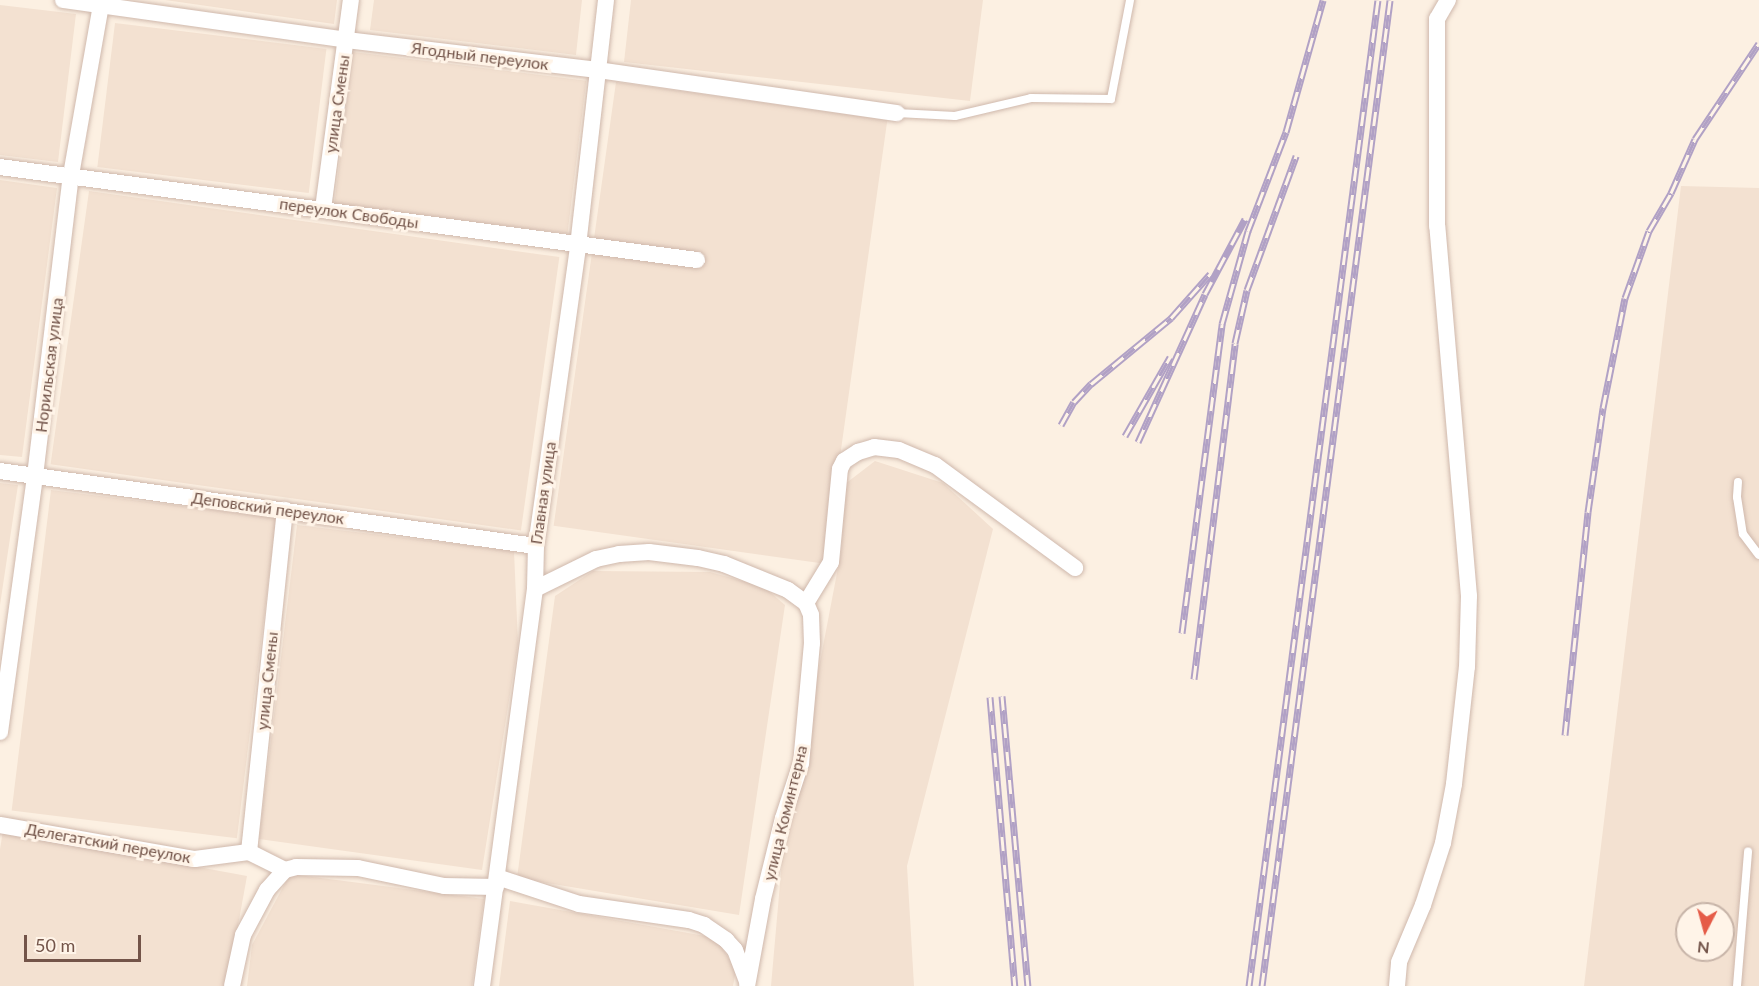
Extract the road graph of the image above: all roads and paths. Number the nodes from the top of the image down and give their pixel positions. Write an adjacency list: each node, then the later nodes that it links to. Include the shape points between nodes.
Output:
1 (63, 0): 6 (street, Ягодный переулок)
2 (351, 0): 7 (street, улица Смены)
3 (606, 0): 8 (street, Главная улица)
4 (1130, 0): 9 (lane, via 1111,99 1031,98 955,116)
5 (1448, 0): 33 (street, via 1437,19 1437,226 1469,596 1467,667 1443,843 1399,962)
6 (101, 3): 7 (street, Ягодный переулок); 11 (street, Норильская улица)
7 (346, 40): 8 (street, Ягодный переулок); 12 (street, улица Смены)
8 (598, 70): 9 (street, Ягодный переулок); 13 (street, Главная улица)
9 (897, 113)
10 (0, 167): 11 (street, переулок Свободы)
11 (71, 175): 12 (street, переулок Свободы); 16 (street, Норильская улица)
12 (323, 209): 13 (street, переулок Свободы)
13 (578, 246): 14 (street, переулок Свободы); 19 (street, Главная улица)
14 (697, 260)
15 (0, 471): 16 (street, Деповский переулок)
16 (35, 476): 18 (street, Деповский переулок); 24 (street, Норильская улица)
17 (1738, 482): 20 (lane, via 1743,534)
18 (285, 510): 19 (street, Деповский переулок); 27 (street, улица Смены)
19 (536, 546): 22 (street, Главная улица)
20 (1759, 555)
21 (1075, 567): 23 (street, via 935,465 899,450 874,447 844,461 840,469 834,551)
22 (535, 589): 23 (street, via 596,559 649,552 724,564 788,590); 29 (street, Главная улица)
23 (806, 603): 30 (street, улица Коминтерна, via 811,615 812,643 801,763 763,899)
24 (0, 732)
25 (0, 825): 27 (street, Делегатский переулок, via 195,859)
26 (1748, 850): 34 (lane)
27 (249, 852): 28 (street)
28 (285, 870): 29 (street, via 357,868 444,886); 31 (street, via 267,890 243,935)
29 (496, 882): 30 (street, via 579,904 704,925 735,950); 32 (street, Главная улица)
30 (747, 983)
31 (232, 986)
32 (482, 986)
33 (1397, 986)
34 (1737, 986)

